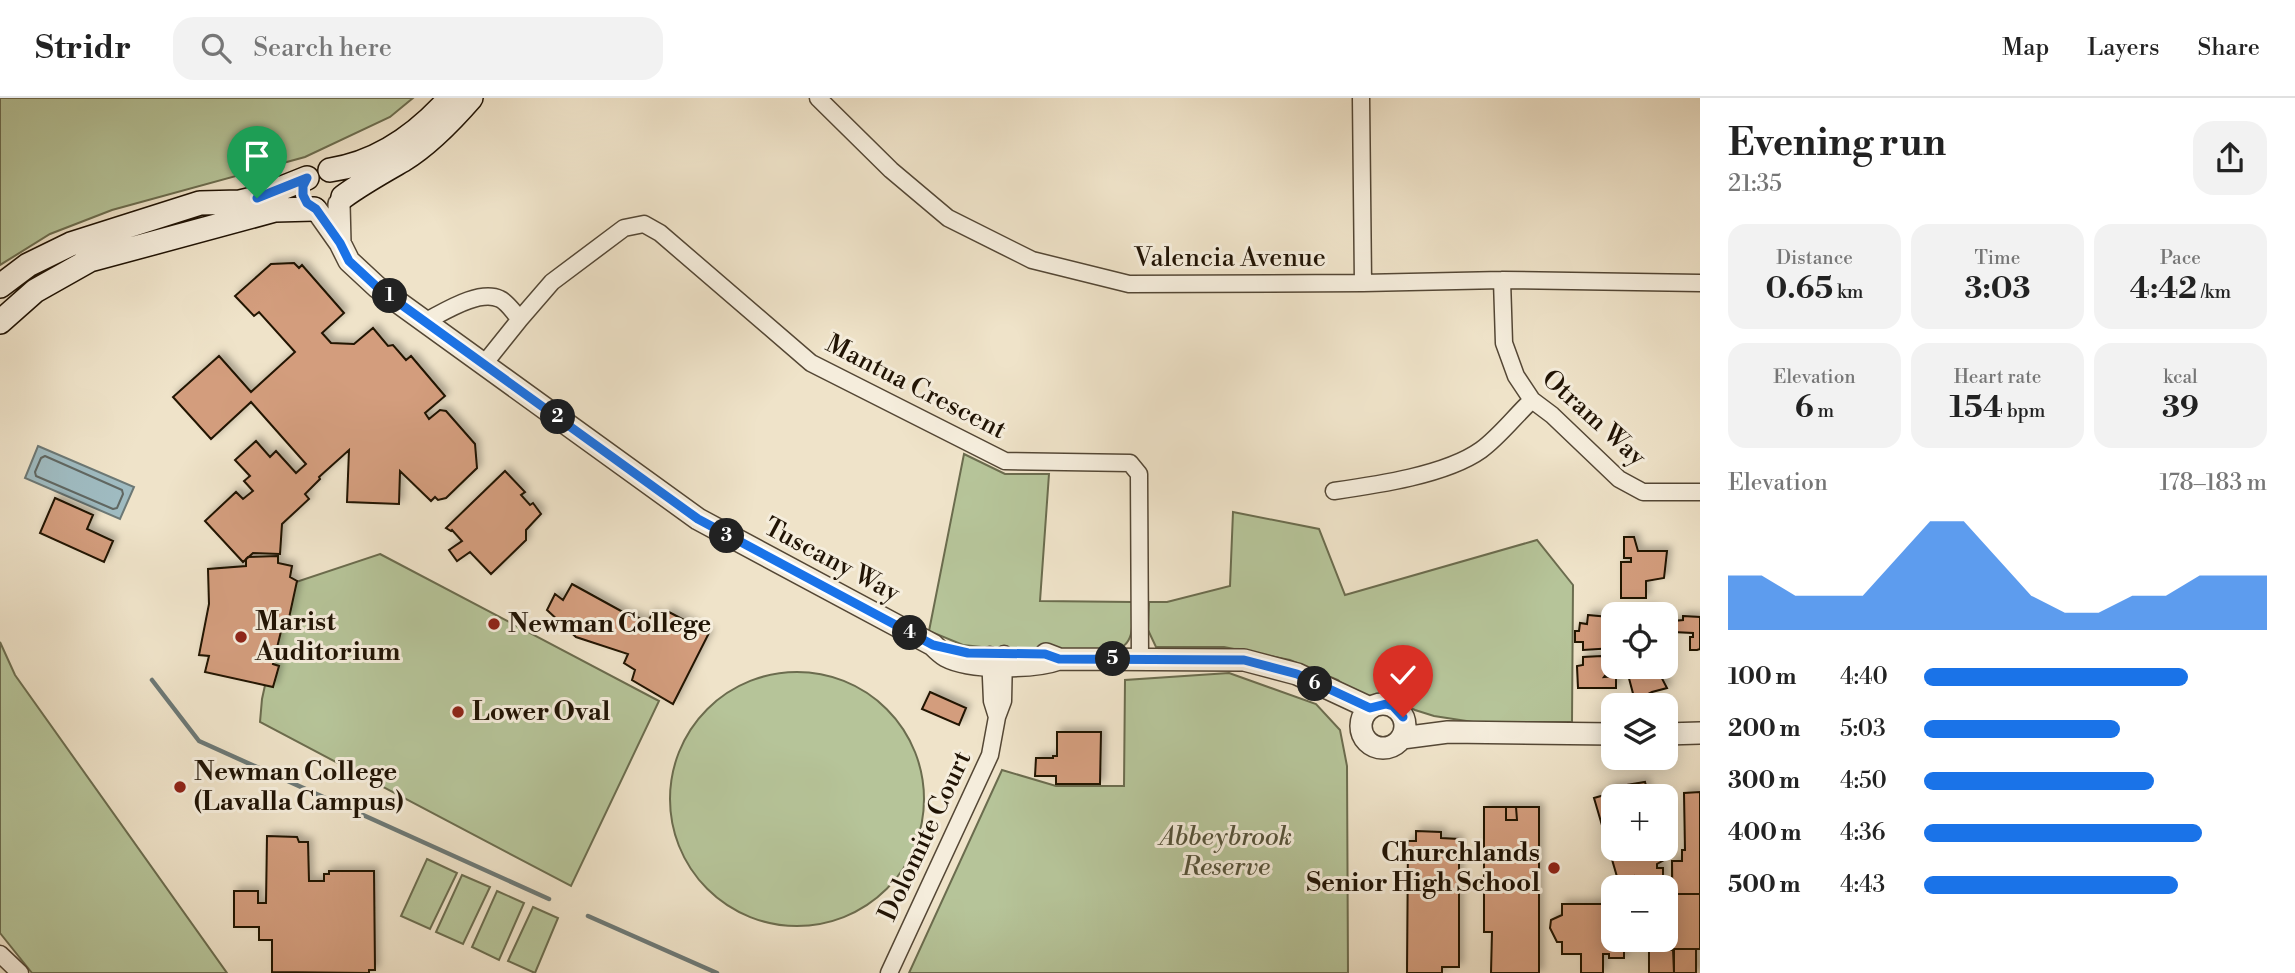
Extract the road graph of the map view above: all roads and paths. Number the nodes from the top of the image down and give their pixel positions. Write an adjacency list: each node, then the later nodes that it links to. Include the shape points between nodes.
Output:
1 (450, 98): 5 (main road, via 376,158)
2 (471, 98): 7 (main road, via 430,139)
3 (818, 98): 11 (street, Valencia Avenue, via 948,218 1032,260 1129,284)
4 (1361, 98): 11 (street)
5 (330, 170): 6 (main road, via 317,170); 7 (main road, via 344,184)
6 (307, 178): 8 (main road, via 303,195); 13 (main road, via 257,198 200,203 71,244 28,265)
7 (341, 201): 8 (main road, via 332,209); 9 (street)
8 (315, 209): 9 (street, Tuscany Way); 16 (main road, via 275,210 90,260 35,291)
9 (340, 243): 15 (street, Tuscany Way, via 349,261 377,287)
10 (1502, 280): 11 (street, Valencia Avenue); 12 (street, Valencia Avenue); 18 (street, Otram Way, via 1504,343 1516,376)
11 (1363, 283)
12 (1700, 283)
13 (0, 286)
14 (520, 319): 15 (street, via 500,299 483,296); 17 (street, Mantua Crescent); 21 (street, Mantua Crescent, via 552,282 624,228 644,224 811,362 1005,461 1130,463 1139,474)
15 (426, 321): 17 (street, Tuscany Way)
16 (0, 322)
17 (484, 364): 22 (street, Tuscany Way, via 698,519 946,656 968,663)
18 (1532, 400): 19 (street, via 1481,450 1458,462 1391,483); 20 (street, Otram Way, via 1619,480 1643,492)
19 (1334, 491)
20 (1700, 492)
21 (1140, 659): 22 (street, Tuscany Way, via 1059,659 1046,664); 23 (street, Tuscany Way, via 1244,660 1297,674)
22 (997, 660): 32 (street, Dolomite Court, via 1003,701 990,755)
23 (1323, 688): 24 (street, Tuscany Way); 26 (street, Tuscany Way)
24 (1370, 708): 25 (street, via 1393,706); 26 (street)
25 (1403, 727): 26 (street, via 1391,746 1374,746); 28 (street)
26 (1362, 730)
27 (1700, 733): 29 (street)
28 (1601, 734)
29 (1678, 734)
30 (0, 954): 31 (street)
31 (20, 973)
32 (889, 973)

